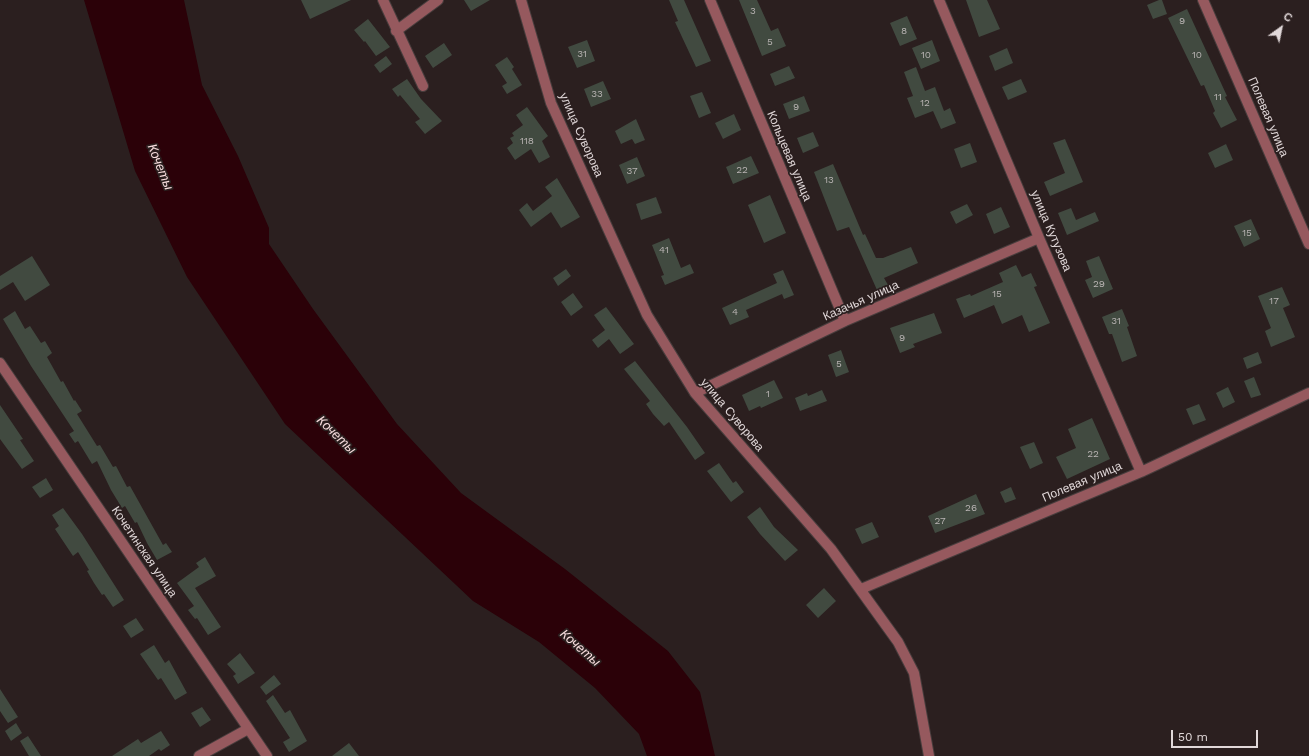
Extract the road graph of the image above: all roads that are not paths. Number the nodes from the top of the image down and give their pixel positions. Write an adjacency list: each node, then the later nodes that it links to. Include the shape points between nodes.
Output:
1 (383, 0): 7 (street)
2 (438, 0): 7 (street)
3 (521, 0): 13 (street, улица Суворова, via 551,103 647,315)
4 (710, 0): 11 (street, Кольцевая улица)
5 (939, 0): 9 (street, улица Кутузова)
6 (1203, 0): 10 (street, Полевая улица)
7 (396, 31): 8 (street)
8 (424, 86)
9 (1039, 238): 11 (street, Казачья улица); 15 (street, улица Кутузова)
10 (1309, 244)
11 (844, 321): 13 (street, Казачья улица)
12 (0, 362): 17 (street, Кочетинская улица)
13 (695, 393): 16 (street, улица Суворова, via 831,549)
14 (1309, 393): 15 (street, Полевая улица)
15 (1141, 472): 16 (street, Полевая улица)
16 (861, 588): 20 (street, улица Суворова, via 898,642 914,673)
17 (248, 729): 18 (street); 19 (street, Кочетинская улица)
18 (199, 756)
19 (267, 756)
20 (929, 756)

